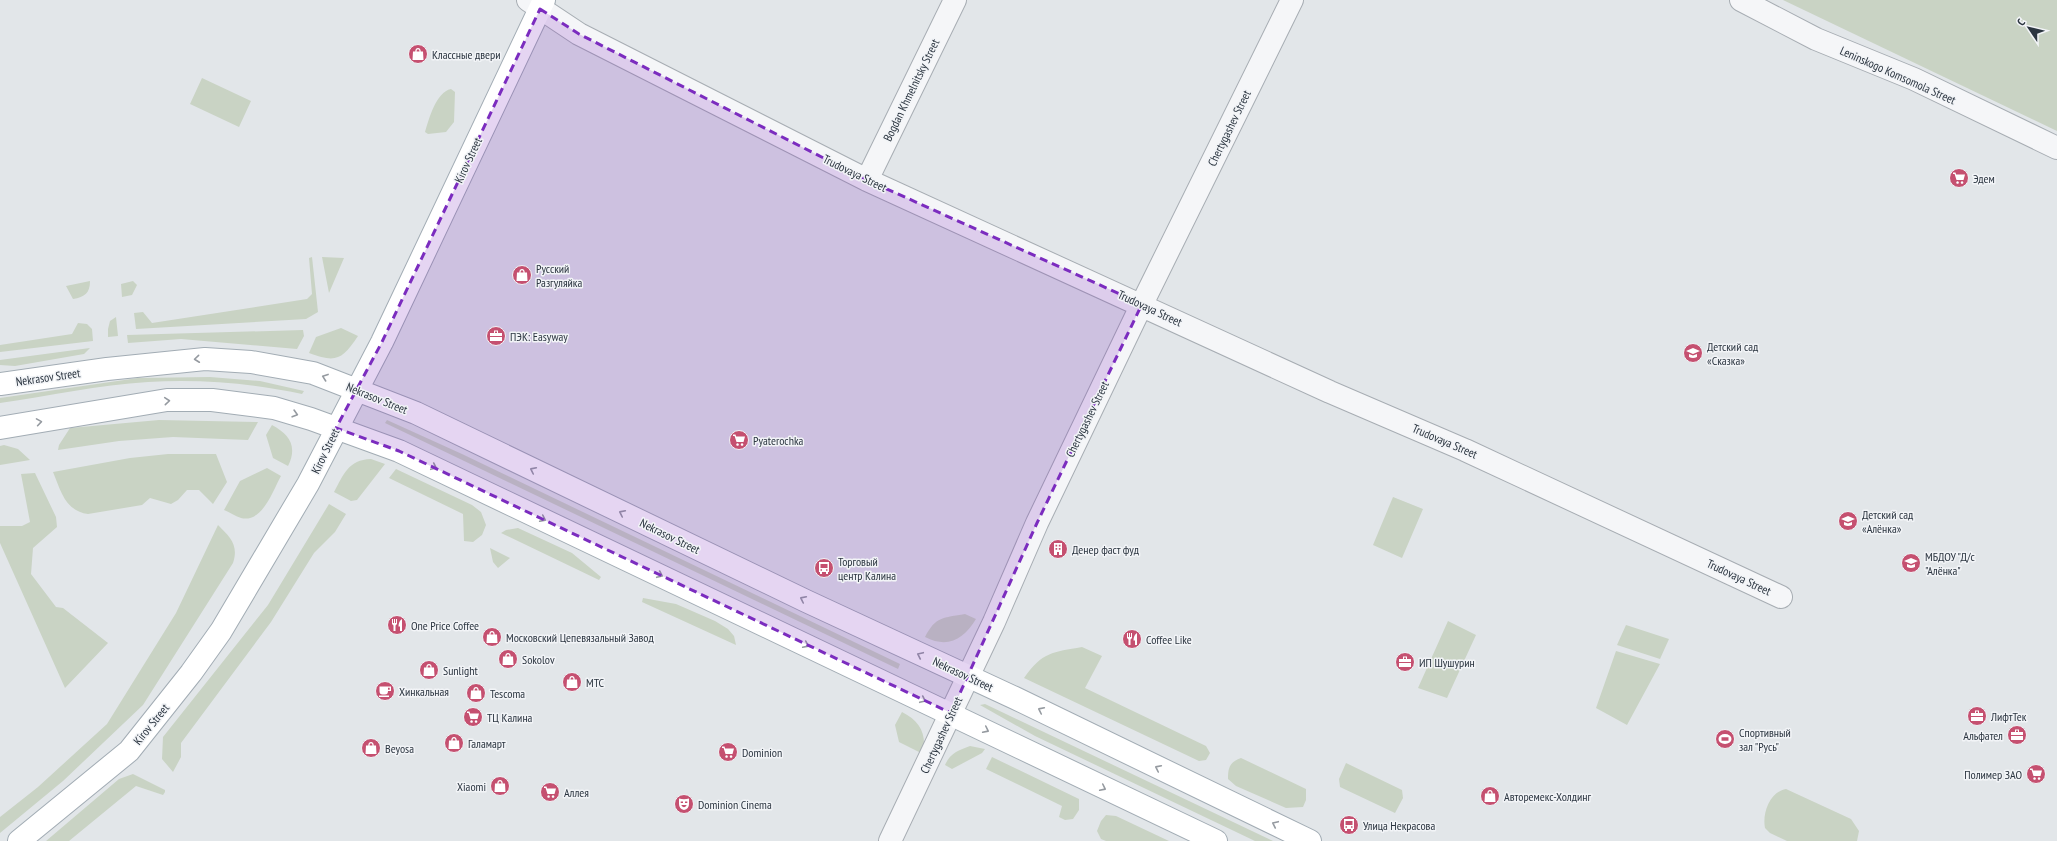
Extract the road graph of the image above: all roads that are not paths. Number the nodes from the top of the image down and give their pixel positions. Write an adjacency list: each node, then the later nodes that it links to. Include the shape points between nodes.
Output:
1 (955, 0): 6 (street, Bogdan Khmelnitsky Street)
2 (1292, 0): 7 (street, Chertygashev Street)
3 (1741, 0): 5 (street, Leninskogo Komsomola Street, via 1816,39 1914,80)
4 (537, 3): 6 (street, Trudovaya Street, via 595,42); 9 (main road, Kirov Street, via 382,342)
5 (2057, 148)
6 (867, 180): 7 (street, Trudovaya Street)
7 (1142, 304): 12 (street, Trudovaya Street, via 1330,392 1480,456); 13 (street, Chertygashev Street, via 1037,523)
8 (0, 384): 9 (main road, Nekrasov Street, one-way to 8, via 313,373 251,362 205,359)
9 (357, 389): 11 (main road, Kirov Street); 13 (main road, Nekrasov Street, one-way to 9, via 416,413)
10 (0, 428): 11 (main road, one-way to 11, via 167,400 212,400 274,408)
11 (336, 428): 14 (main road, one-way to 14, via 399,451); 15 (main road, Kirov Street, via 269,552 221,631 191,673 130,750)
12 (1781, 597)
13 (968, 677): 14 (street, Chertygashev Street); 18 (main road, Nekrasov Street, one-way to 13)
14 (951, 713): 16 (street, Chertygashev Street); 17 (main road, one-way to 17)
15 (19, 841)
16 (890, 841)
17 (1216, 841)
18 (1310, 841)

